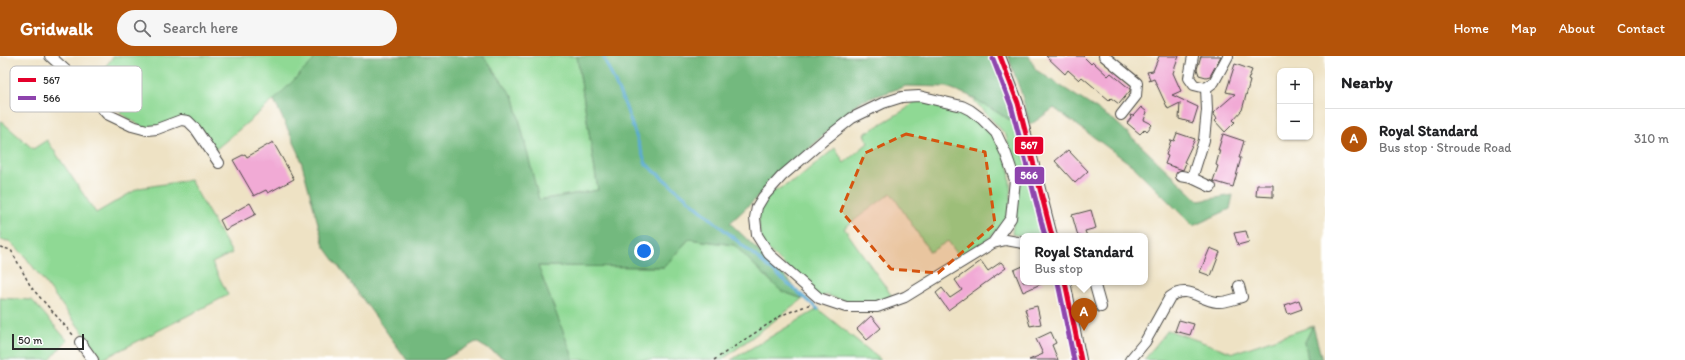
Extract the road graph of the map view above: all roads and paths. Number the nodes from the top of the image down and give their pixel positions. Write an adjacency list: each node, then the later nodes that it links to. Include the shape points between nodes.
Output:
1 (50, 56): 6 (street)
2 (1000, 56): 14 (street, via 1018,103)
3 (1104, 56): 9 (street, via 1137,82 1136,96)
4 (1193, 56): 7 (street, via 1189,78 1194,85)
5 (1228, 56): 7 (street, via 1214,82)
6 (61, 66)
7 (1206, 88): 12 (street, via 1204,140)
8 (105, 112): 10 (street, via 132,126 147,130 181,120 188,121)
9 (1121, 115)
10 (219, 163)
11 (1181, 176): 12 (street)
12 (1192, 178): 13 (street)
13 (1211, 187)
14 (1051, 233)
15 (1020, 242): 16 (street, via 1006,240)
16 (992, 243): 16 (street, via 905,297 876,307 846,307 819,298 769,254 757,235 755,218 757,207 763,197 782,176 852,118 889,101 919,96 962,106 982,119 996,133 1015,180 1011,218)
17 (0, 247): 23 (path, via 11,250 31,287)
18 (1066, 285): 26 (street)
19 (1095, 285): 22 (street)
20 (1239, 286): 27 (street, via 1242,297 1219,302 1188,292 1176,292 1170,297 1145,342)
21 (808, 305): 25 (path, via 782,315)
22 (1101, 308)
23 (80, 342): 24 (street)
24 (93, 360)
25 (714, 360)
26 (1081, 360)
27 (1130, 360)

